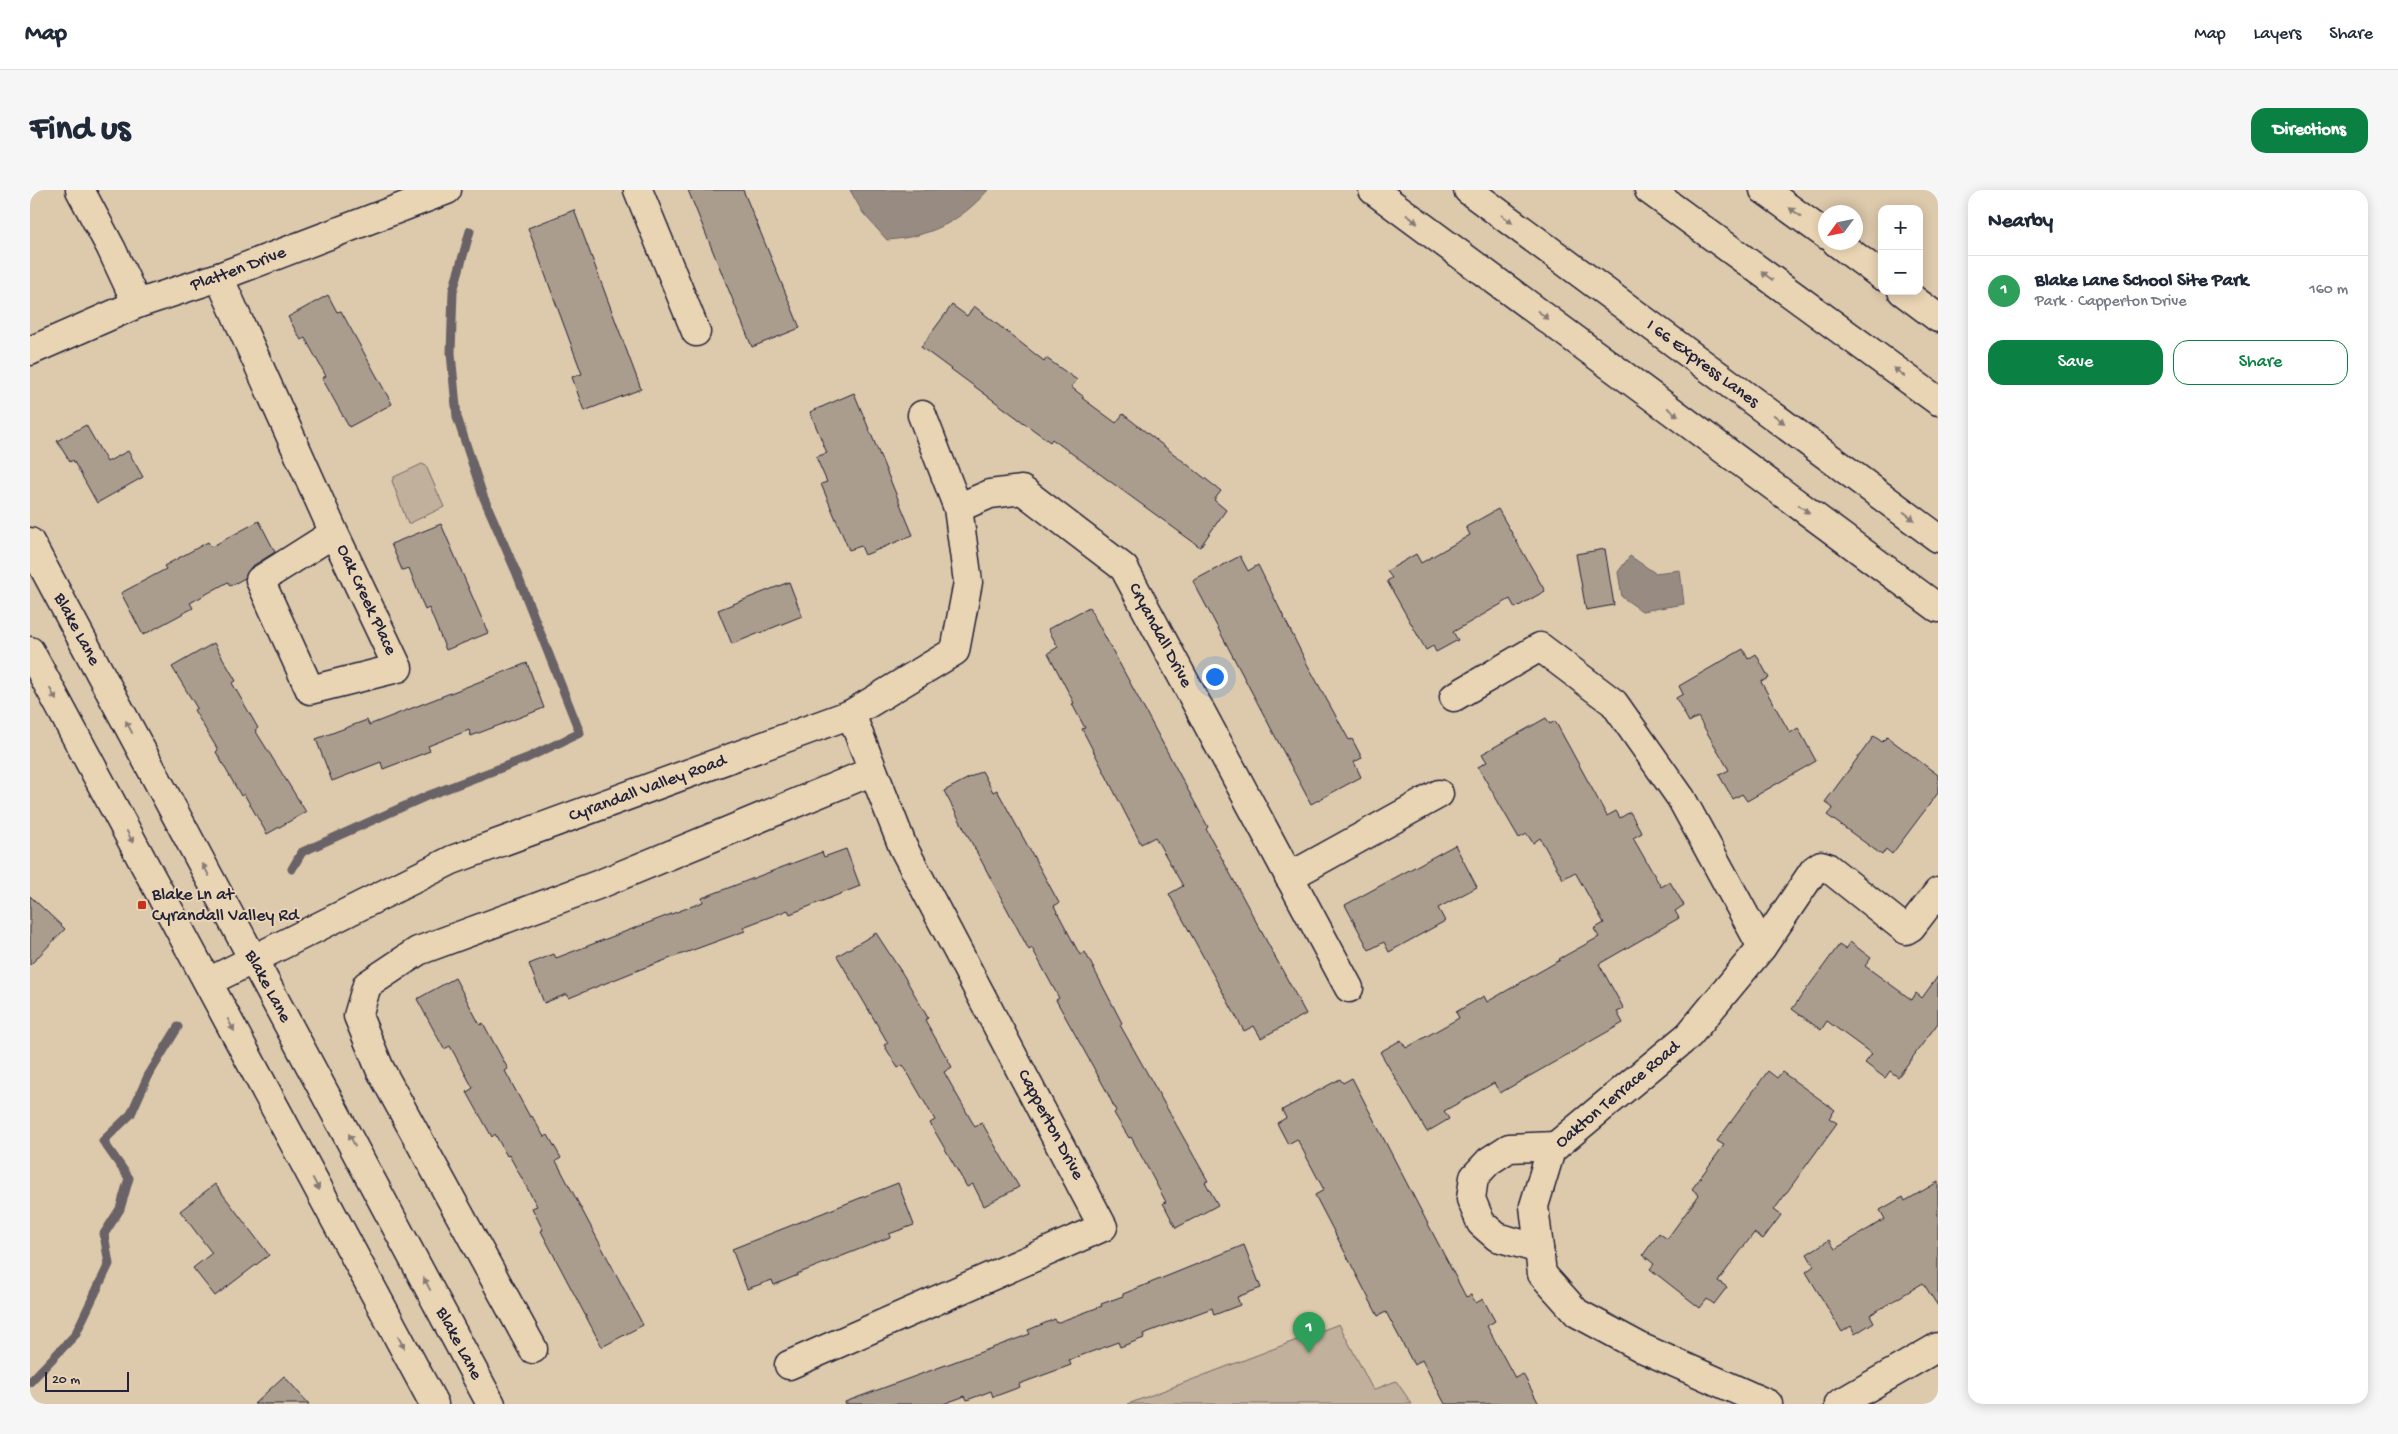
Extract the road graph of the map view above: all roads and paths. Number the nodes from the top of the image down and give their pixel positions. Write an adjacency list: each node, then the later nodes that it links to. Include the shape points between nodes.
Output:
1 (80, 190): 13 (main road)
2 (447, 190): 11 (main road, Platten Drive)
3 (638, 190): 15 (main road)
4 (1373, 190): 23 (main road, one-way to 23)
5 (1468, 190): 21 (main road, I 66 Express Lanes, one-way to 21)
6 (1649, 190): 17 (main road, one-way to 6)
7 (1764, 190): 8 (main road, one-way to 7)
8 (1818, 229)
9 (1847, 250): 10 (main road)
10 (1878, 273)
11 (219, 277): 13 (main road, Platten Drive); 20 (main road, Oak Creek Place)
12 (1907, 295): 14 (main road)
13 (137, 304): 16 (main road, Platten Drive)
14 (1938, 318)
15 (696, 332)
16 (30, 351)
17 (1938, 401)
18 (922, 415): 19 (main road, Cyrandall Valley Road)
19 (958, 508): 26 (main road, Cyrandall Valley Road, via 968,582 955,651); 29 (main road, Cryandall Drive, via 990,494 1022,490 1124,568)
20 (334, 533): 20 (main road, Oak Creek Place, via 398,668 310,690 260,580)
21 (1938, 538)
22 (30, 542): 32 (main road, Blake Lane, one-way to 22)
23 (1938, 608)
24 (30, 651): 33 (main road, one-way to 33)
25 (1454, 697): 31 (main road, via 1540,647 1614,703 1681,798)
26 (851, 714): 27 (main road, Capperton Drive); 32 (main road, Cyrandall Valley Road, via 452,860)
27 (873, 771): 38 (main road, via 600,884 418,951 367,985 358,1016 380,1069); 39 (main road, Capperton Drive, via 903,847 1103,1227)
28 (1439, 794): 29 (main road)
29 (1288, 877): 34 (main road, Cryandall Drive)
30 (1938, 892): 31 (main road, Oakton Terrace Road, via 1906,930 1827,867 1821,866 1814,870)
31 (1762, 946): 35 (main road, Oakton Terrace Road, via 1689,1035)
32 (254, 960): 33 (main road, Cyrandall Valley Road); 41 (main road, Blake Lane, one-way to 32)
33 (208, 982): 40 (main road, one-way to 40)
34 (1349, 988)
35 (1556, 1146): 36 (main road, Oakton Terrace Road, via 1551,1150 1534,1206); 36 (main road, via 1509,1148 1489,1161 1474,1177 1470,1198 1481,1223 1497,1237)
36 (1539, 1248): 42 (main road, Oakton Terrace Road, via 1542,1274 1577,1313 1642,1348)
37 (1938, 1347): 43 (main road)
38 (533, 1349)
39 (789, 1366)
40 (434, 1404)
41 (491, 1404)
42 (1768, 1404)
43 (1839, 1404)

